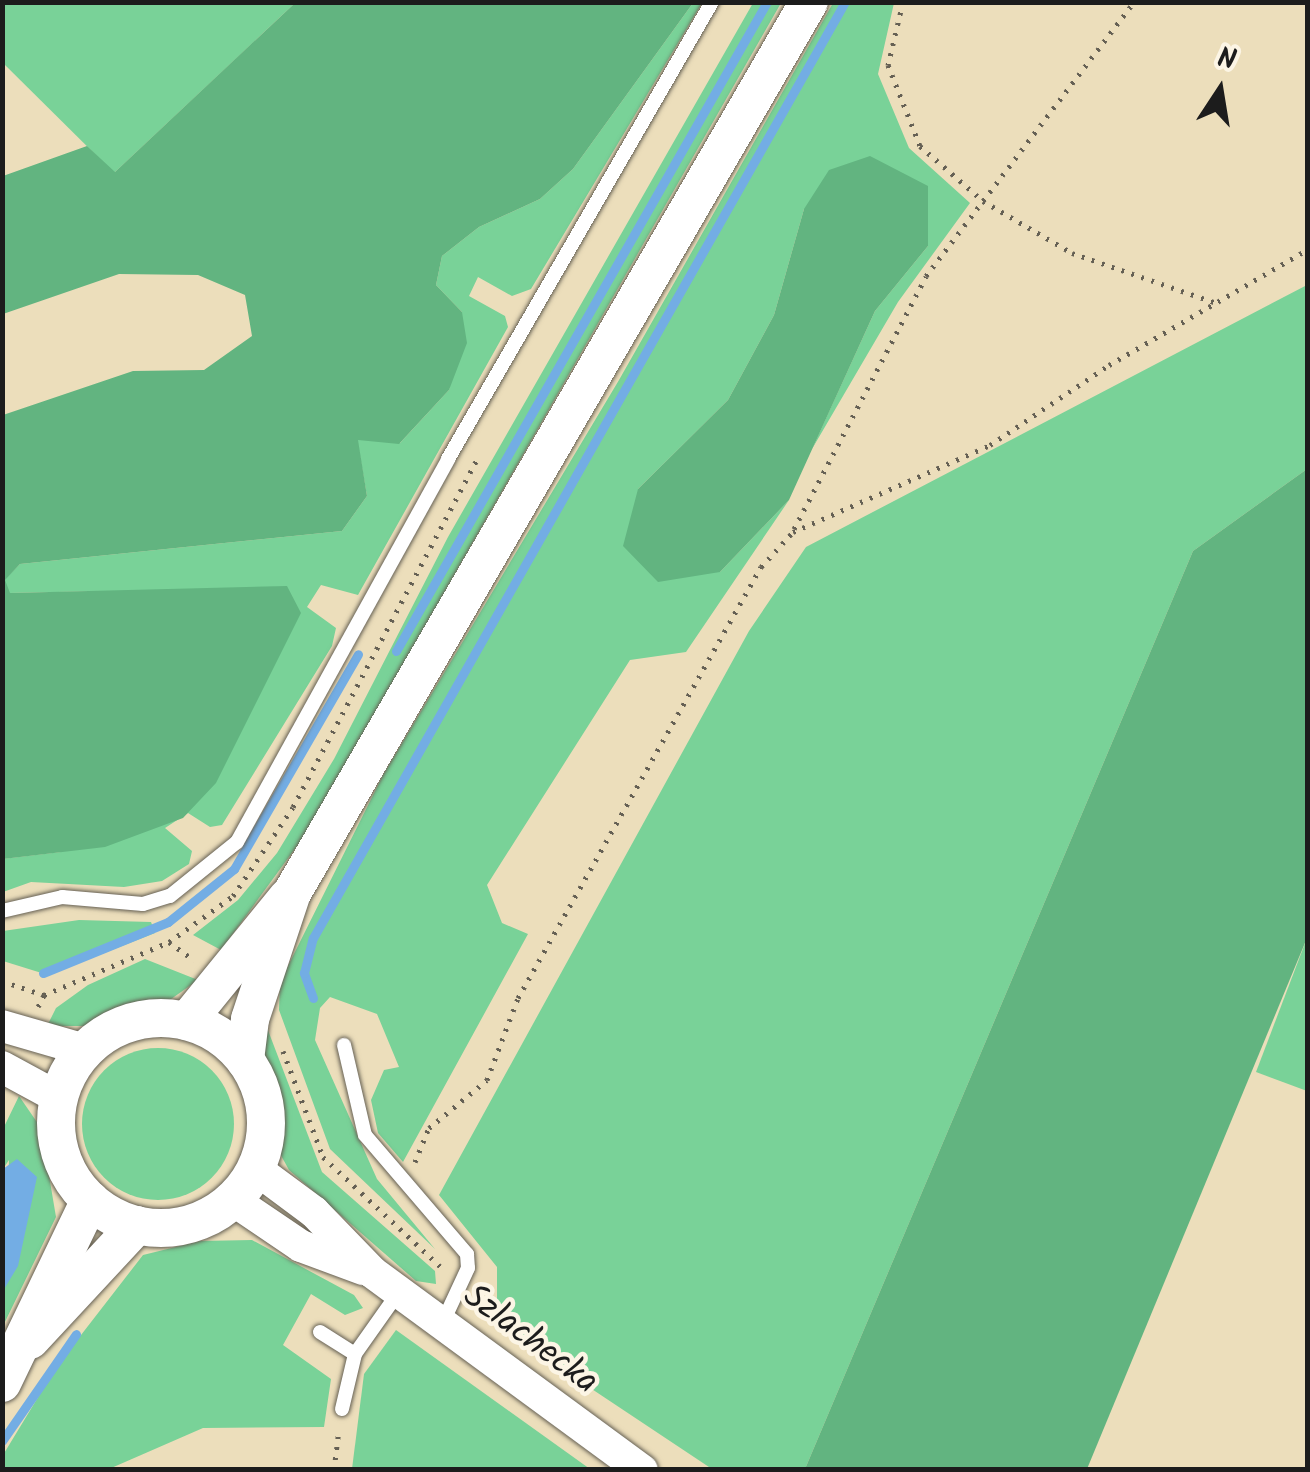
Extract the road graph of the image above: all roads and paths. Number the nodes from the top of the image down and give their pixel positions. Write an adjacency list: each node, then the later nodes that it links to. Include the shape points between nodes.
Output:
1 (712, 2): 10 (lane, via 516,337 237,842 194,880 157,900 112,904 62,897)
2 (810, 2): 9 (main road)
3 (903, 2): 5 (path, via 888,65 920,146)
4 (1134, 2): 5 (path)
5 (983, 200): 7 (path, via 1072,253); 8 (path, via 926,276)
6 (1308, 249): 7 (path)
7 (1216, 303): 8 (path, via 990,445)
8 (793, 532): 23 (path, via 761,567 518,998 488,1080 428,1128)
9 (292, 892): 14 (main road); 19 (main road, via 250,1019)
10 (2, 911)
11 (168, 942): 12 (path)
12 (208, 970)
13 (2, 981): 15 (path, via 44,995)
14 (187, 1021): 18 (main road, via 132,1022); 19 (main road, via 220,1036)
15 (17, 1025): 18 (street)
16 (344, 1044): 23 (lane, via 356,1116)
17 (280, 1046): 28 (path, via 323,1158)
18 (85, 1050): 21 (main road)
19 (245, 1060): 22 (main road, via 266,1113)
20 (2, 1068): 21 (street)
21 (59, 1098): 24 (main road, via 60,1154)
22 (256, 1169): 25 (main road); 27 (street, Szlachecka, via 314,1212)
23 (405, 1188): 28 (lane, via 466,1254)
24 (90, 1200): 26 (main road); 32 (main road, via 48,1279)
25 (233, 1200): 26 (main road, via 188,1224); 27 (street, Szlachecka, via 301,1246)
26 (137, 1225): 32 (main road)
27 (372, 1272): 29 (street, Szlachecka)
28 (461, 1285): 30 (lane)
29 (398, 1292): 30 (street, Szlachecka); 33 (lane)
30 (442, 1324): 37 (street, Szlachecka)
31 (320, 1332): 33 (lane)
32 (25, 1345): 34 (main road)
33 (356, 1354): 35 (lane)
34 (2, 1383)
35 (342, 1409): 36 (path)
36 (334, 1470)
37 (642, 1470)

